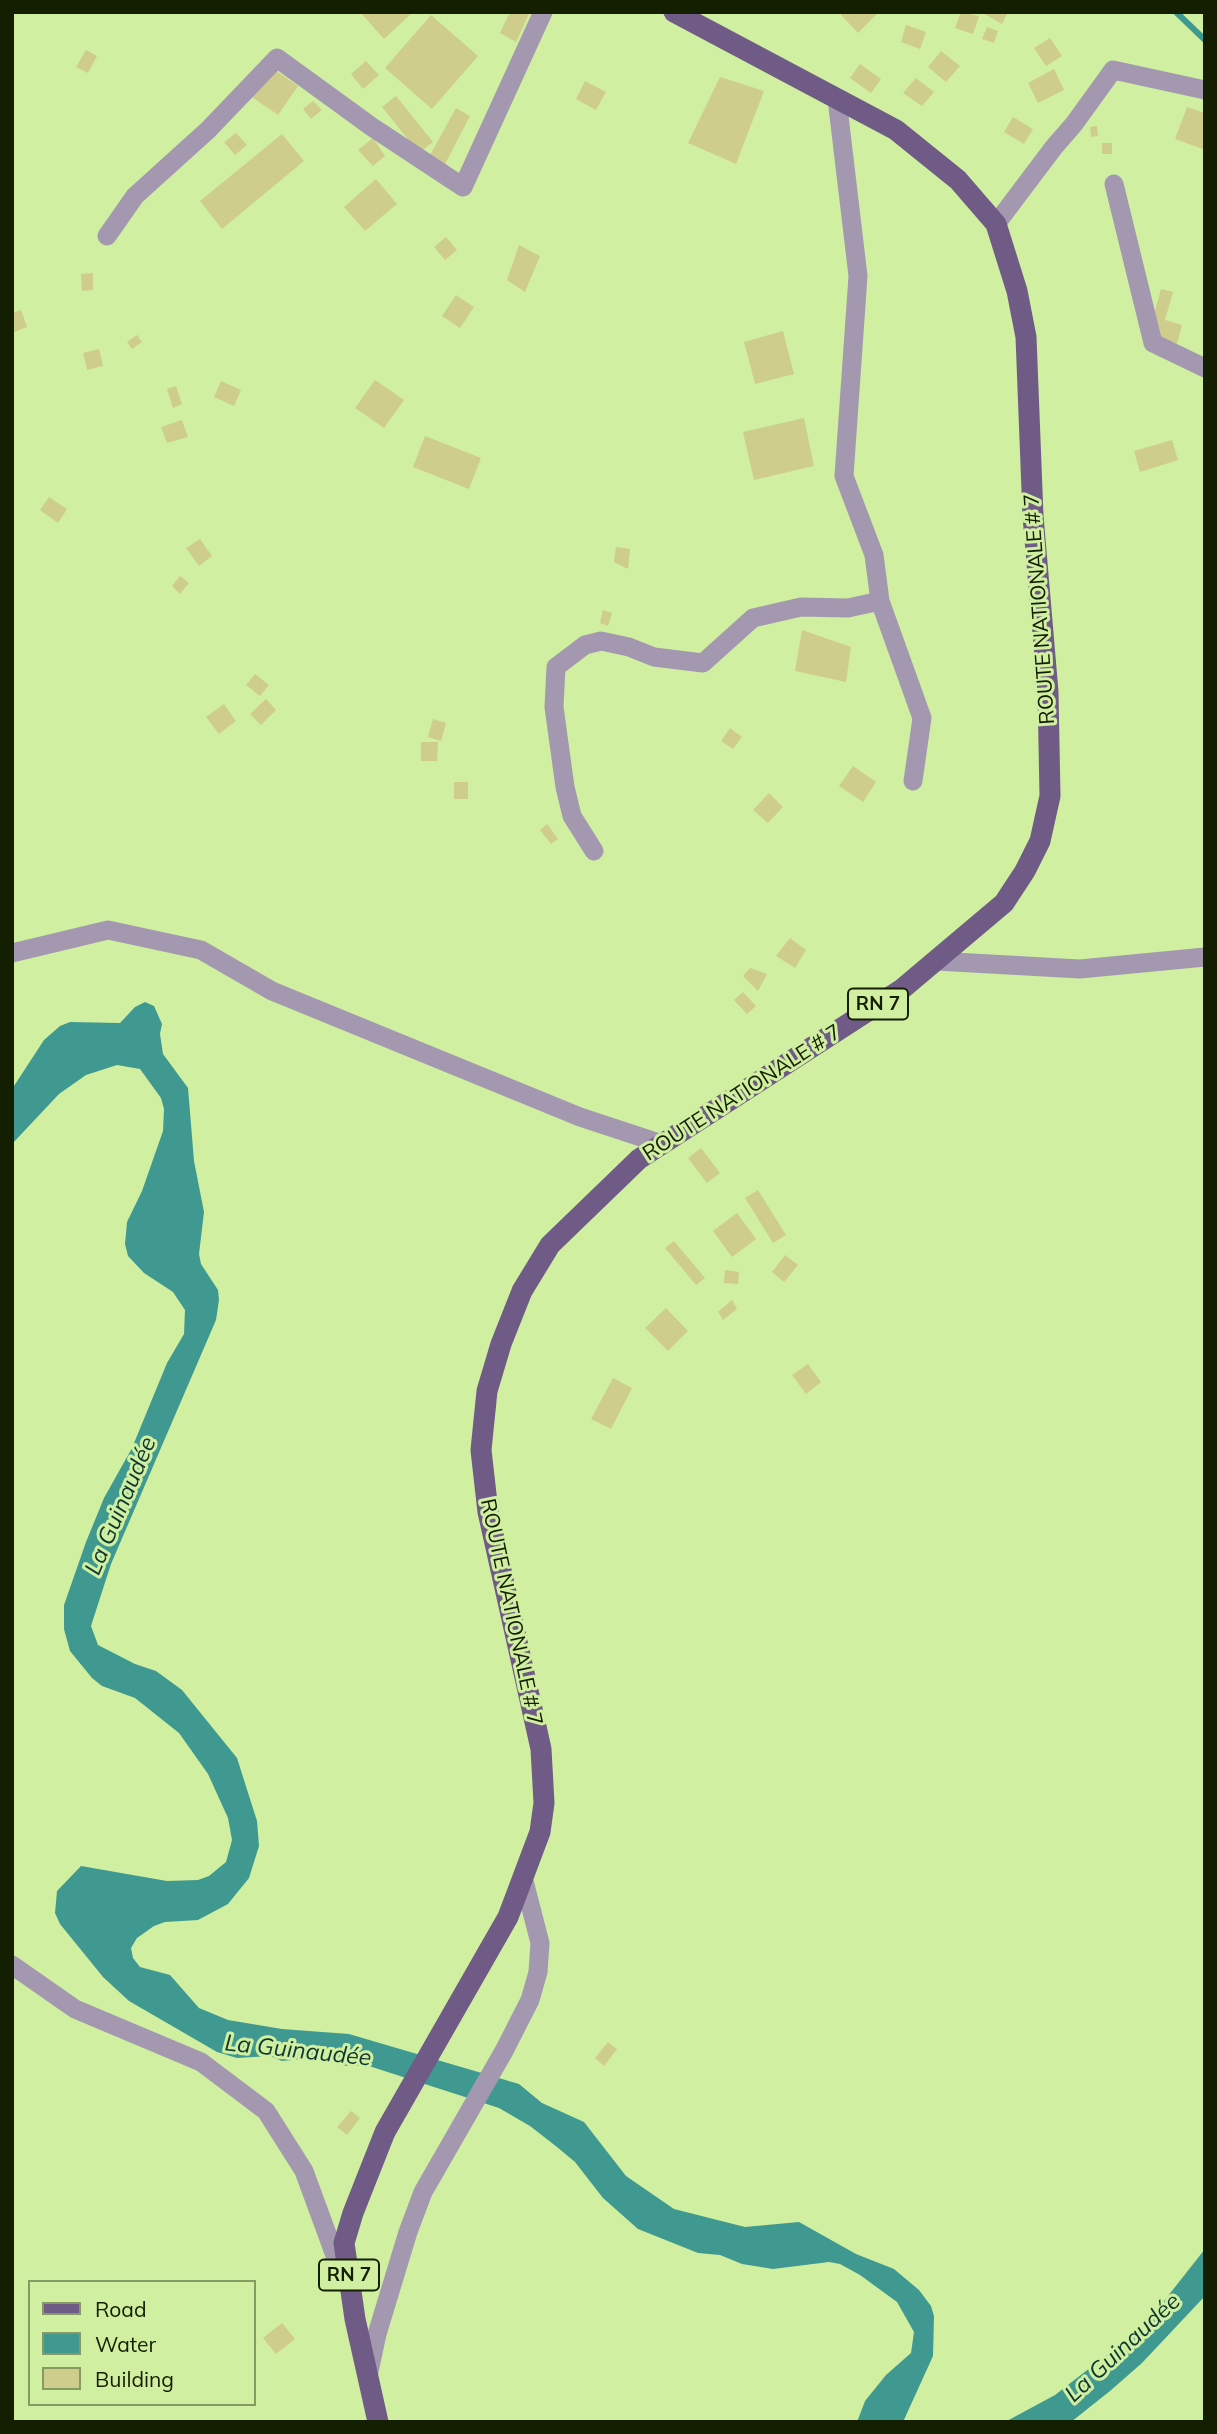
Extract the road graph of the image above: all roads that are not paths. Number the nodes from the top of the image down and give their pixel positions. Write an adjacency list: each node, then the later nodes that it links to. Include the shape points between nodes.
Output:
1 (544, 12): 7 (street, via 463,187 277,58 208,130 135,196)
2 (674, 12): 4 (main road, ROUTE NATIONALE # 7 / RN 7)
3 (1205, 90): 6 (street, via 1113,69)
4 (837, 99): 6 (main road, ROUTE NATIONALE # 7 / RN 7, via 896,130 958,180); 9 (street, via 858,276 844,476 874,555)
5 (1114, 184): 8 (street, via 1153,343)
6 (996, 224): 14 (main road, ROUTE NATIONALE # 7 / RN 7, via 1026,337 1050,796 1040,841 1004,902)
7 (107, 236)
8 (1205, 368)
9 (880, 601): 10 (street, via 922,718); 11 (street, via 848,608 801,607 753,618 703,663 654,657 601,641 585,645 556,667 554,707 565,787 572,816)
10 (913, 781)
11 (594, 851)
12 (12, 953): 15 (street, via 108,930 201,950 272,991 580,1117)
13 (1205, 957): 14 (street, via 1080,969)
14 (936, 961): 15 (main road, ROUTE NATIONALE # 7 / RN 7, via 902,989)
15 (662, 1144): 16 (main road, ROUTE NATIONALE # 7 / RN 7, via 639,1159 550,1245 522,1291 487,1391 481,1450 488,1512 541,1749 544,1803 540,1832)
16 (523, 1877): 18 (main road, ROUTE NATIONALE # 7 / RN 7, via 508,1917 385,2132 344,2243); 19 (street, via 540,1943 530,2000 423,2192 377,2334)
17 (12, 1965): 18 (street, via 75,2009 201,2062 266,2111 304,2171)
18 (353, 2306): 19 (main road, ROUTE NATIONALE # 7 / RN 7)
19 (368, 2380): 20 (main road, ROUTE NATIONALE # 7 / RN 7)
20 (378, 2422)

